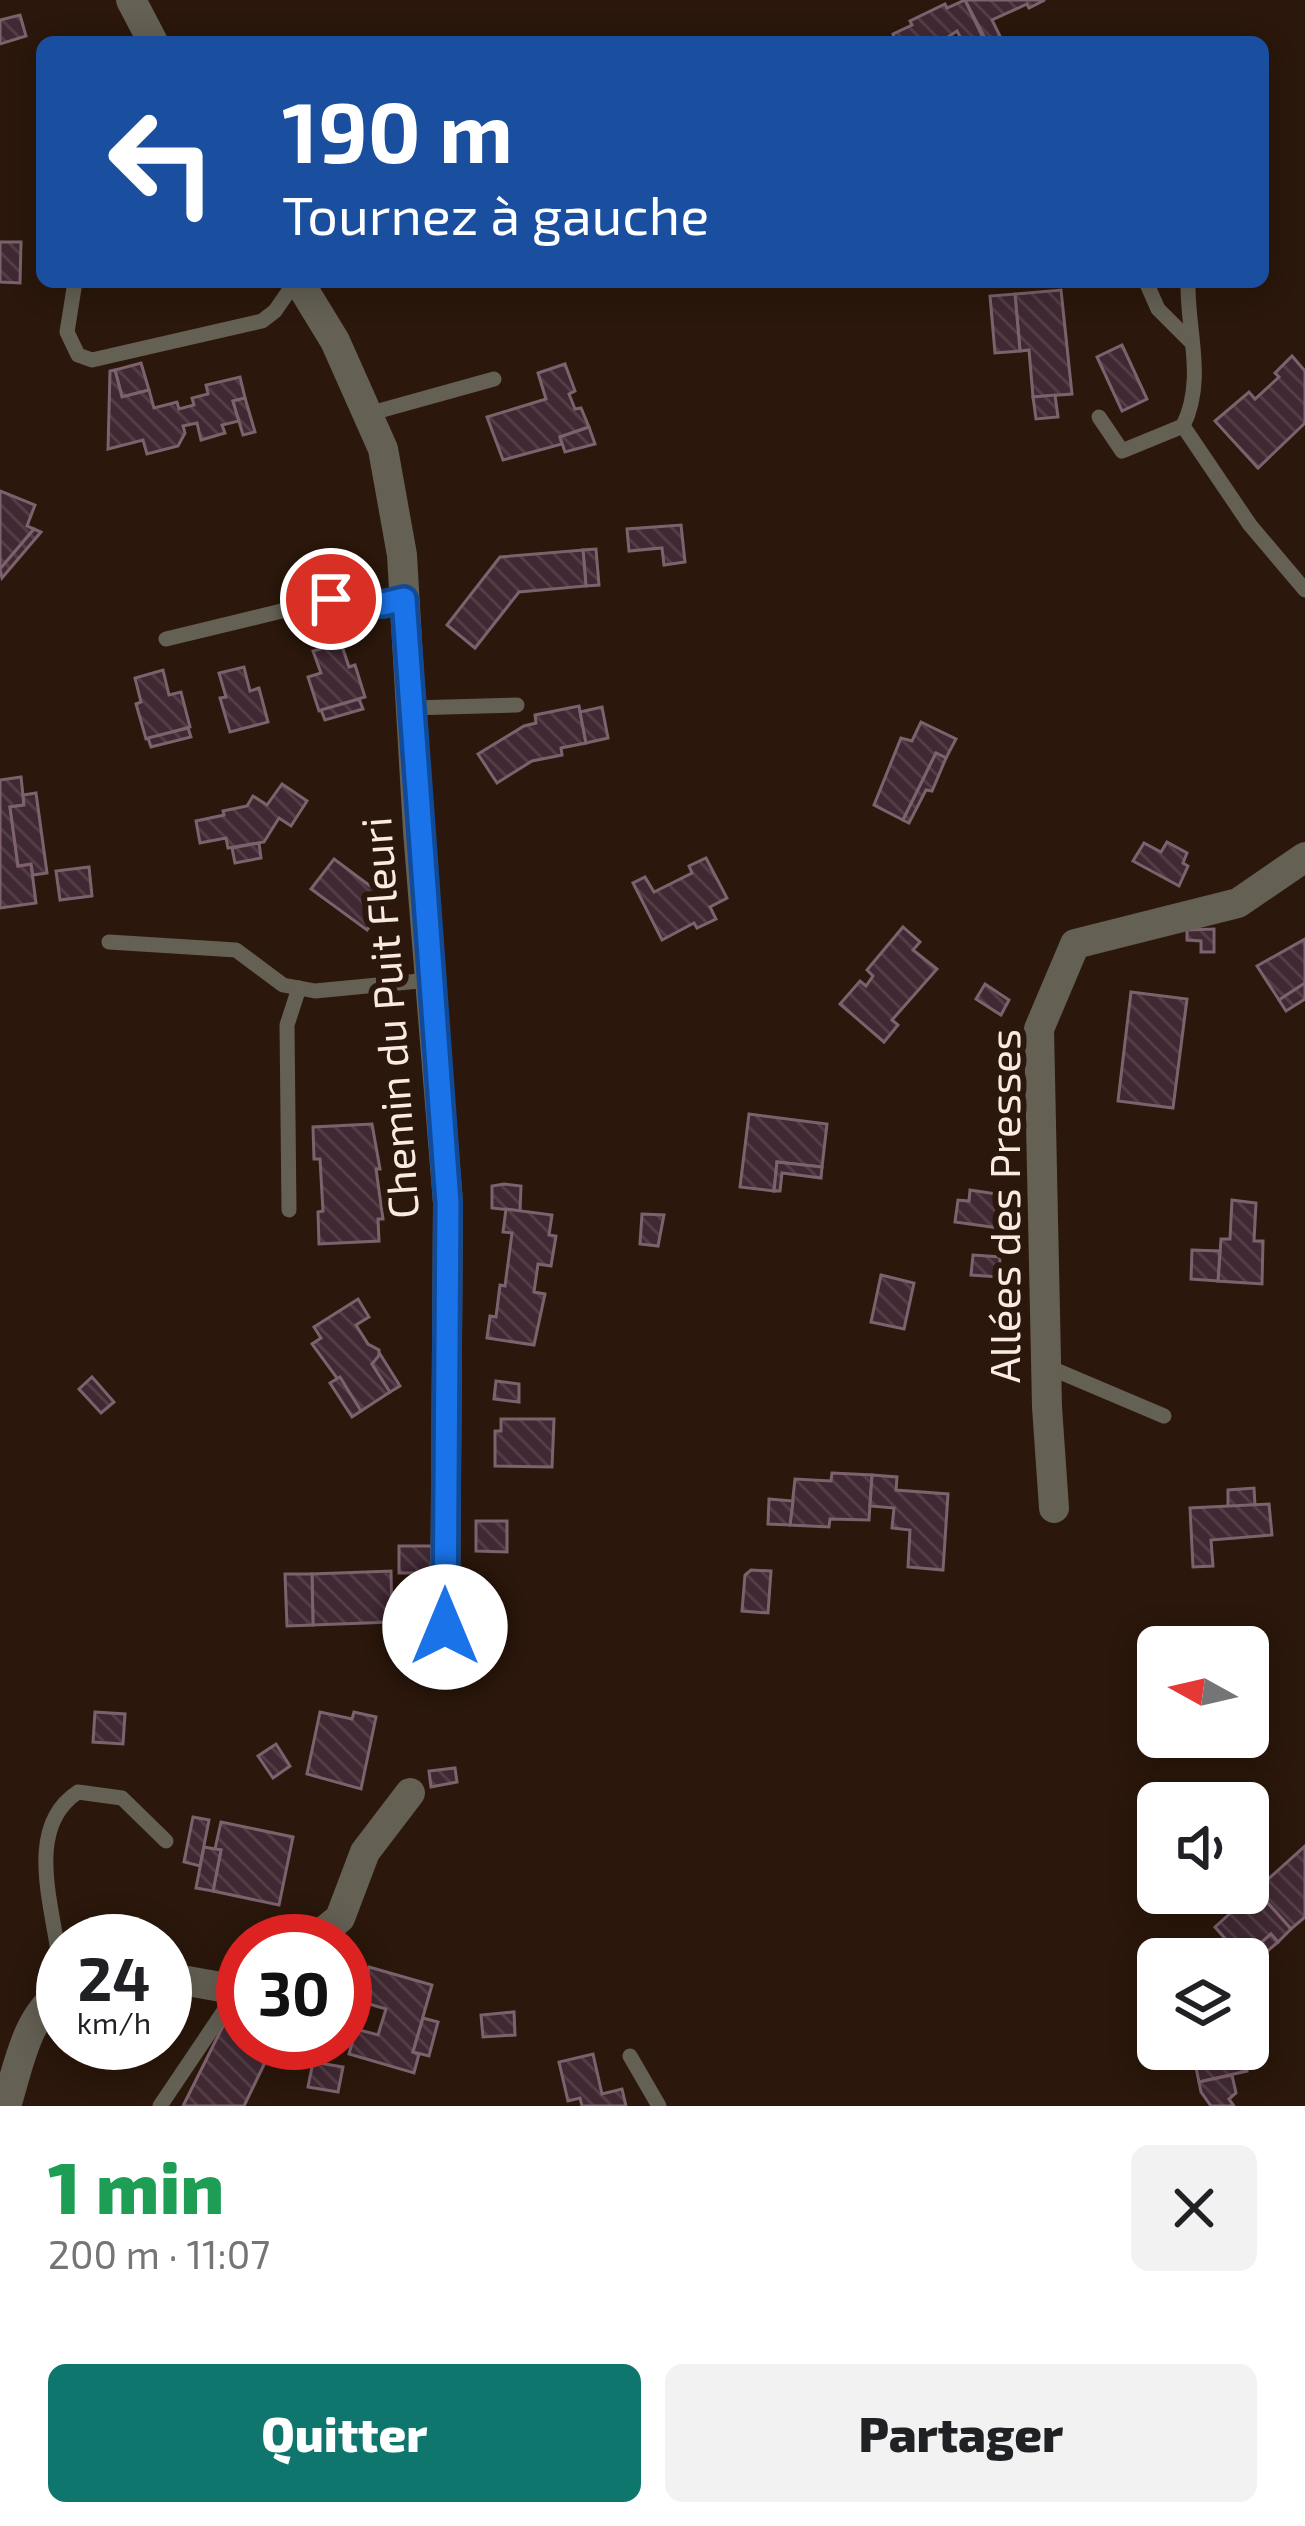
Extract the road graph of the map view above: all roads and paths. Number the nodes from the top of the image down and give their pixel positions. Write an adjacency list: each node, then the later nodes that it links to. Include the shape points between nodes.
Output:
1 (131, 0): 2 (street)
2 (150, 36)
3 (74, 288): 4 (lane, via 67,332 78,355 92,360 262,321)
4 (292, 288)
5 (301, 288): 10 (street, Chemin du Puit Fleuri)
6 (1148, 288): 8 (lane)
7 (1188, 288): 8 (lane)
8 (1190, 341): 12 (lane, via 1197,369)
9 (494, 379): 10 (lane)
10 (368, 414): 14 (street, Chemin du Puit Fleuri, via 383,449)
11 (1099, 417): 12 (lane, via 1122,451)
12 (1183, 426): 13 (lane)
13 (1305, 590)
14 (404, 599): 15 (lane, via 331,599); 17 (street, Chemin du Puit Fleuri)
15 (166, 639)
16 (517, 705): 17 (lane)
17 (411, 708): 20 (street, Chemin du Puit Fleuri)
18 (1305, 857): 23 (street, Allées des Presses, via 1238,903 1075,944 1039,1029)
19 (109, 942): 21 (lane, via 236,950)
20 (430, 980): 21 (lane); 26 (street, Chemin du Puit Fleuri, via 448,1203)
21 (299, 988): 22 (lane, via 287,1024)
22 (289, 1210)
23 (1046, 1366): 24 (lane); 25 (street, Allées des Presses)
24 (1164, 1416)
25 (1054, 1508)
26 (445, 1627)
27 (410, 1793): 30 (street, via 365,1852)
28 (166, 1841): 29 (lane, via 122,1798 78,1792 58,1804 44,1848)
29 (53, 1914)
30 (342, 1914)
31 (36, 2020): 34 (street)
32 (216, 2025): 35 (lane)
33 (630, 2056): 36 (lane)
34 (7, 2106)
35 (160, 2106)
36 (659, 2106)

